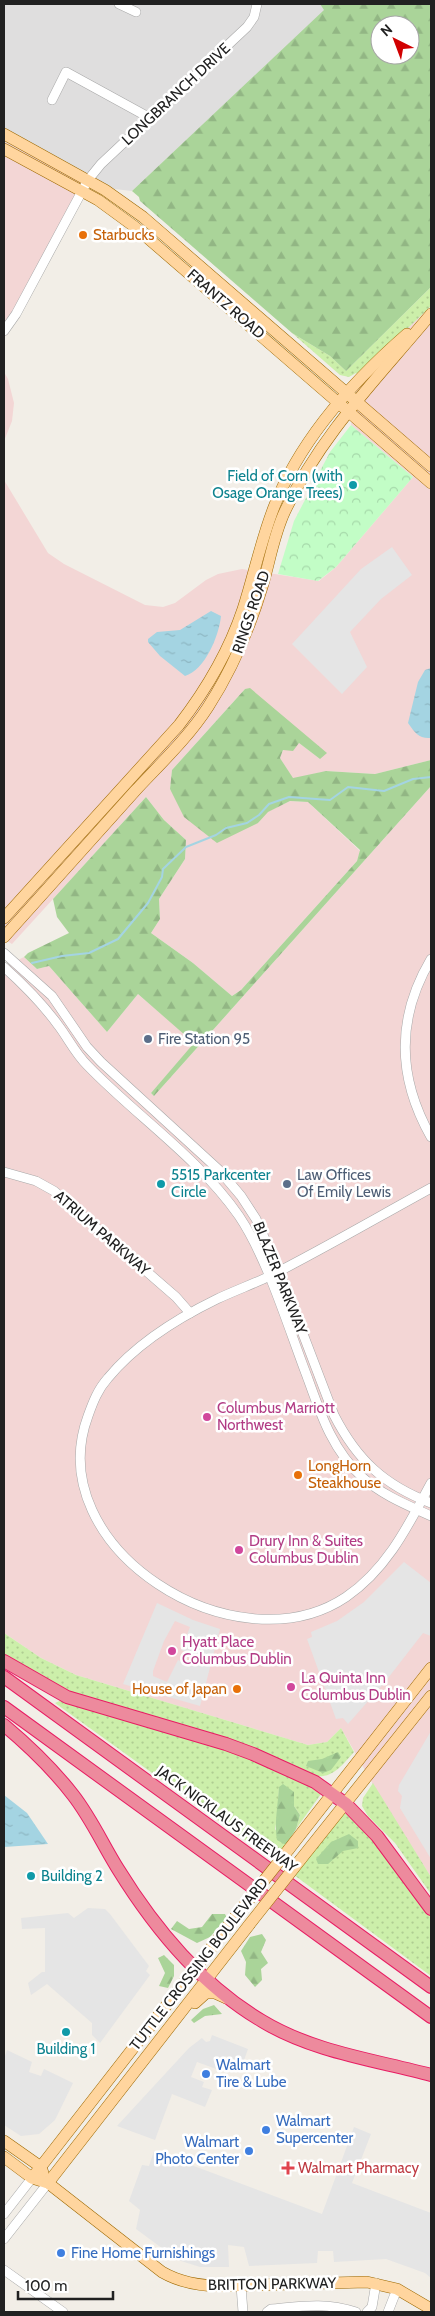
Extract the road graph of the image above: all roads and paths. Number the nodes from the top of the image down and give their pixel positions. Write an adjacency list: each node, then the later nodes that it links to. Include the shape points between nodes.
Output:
1 (119, 4): 3 (street)
2 (257, 4): 5 (street, LONGBRANCH DRIVE, via 247,27)
3 (136, 12)
4 (52, 100): 5 (street, via 66,72)
5 (150, 118): 9 (street, LONGBRANCH DRIVE)
6 (4, 134): 9 (main road, FRANTZ ROAD)
7 (4, 149): 8 (main road, FRANTZ ROAD)
8 (34, 165): 9 (main road); 10 (main road, FRANTZ ROAD)
9 (88, 180): 10 (street, LONGBRANCH DRIVE); 11 (main road, FRANTZ ROAD)
10 (81, 190): 11 (main road, via 96,193); 13 (street); 15 (main road, FRANTZ ROAD, via 163,250)
11 (139, 214): 14 (main road, FRANTZ ROAD)
12 (431, 314): 14 (main road, RINGS ROAD, via 393,347)
13 (4, 332)
14 (352, 397): 15 (main road, RINGS ROAD); 16 (main road, FRANTZ ROAD)
15 (344, 407): 17 (main road, FRANTZ ROAD); 18 (main road, RINGS ROAD, via 316,433 286,479 265,532 243,610 195,704); 19 (main road, RINGS ROAD, via 284,513 243,644 207,708)
16 (431, 466)
17 (431, 483)
18 (4, 918)
19 (4, 937)
20 (4, 953): 26 (street, BLAZER PARKWAY, via 52,996 101,1062 225,1177 256,1219)
21 (431, 958): 23 (street, via 411,1002 404,1053 408,1084)
22 (4, 967): 27 (street, BLAZER PARKWAY, via 40,1003 86,1064 210,1180 240,1218)
23 (431, 1137)
24 (4, 1172): 28 (street, ATRIUM PARKWAY, via 36,1181 54,1191 176,1297)
25 (431, 1188): 26 (street)
26 (279, 1271): 27 (street); 30 (street, BLAZER PARKWAY, via 345,1436 386,1481)
27 (269, 1276): 28 (street); 32 (street, BLAZER PARKWAY, via 320,1414 334,1442 362,1476 379,1490)
28 (190, 1313): 32 (street, via 142,1346 105,1380 95,1396 83,1433 83,1482 92,1508 112,1542 140,1572 180,1597 219,1612 246,1619 283,1621 329,1607 365,1582 396,1547)
29 (431, 1483): 30 (street)
30 (422, 1500): 31 (street, BLAZER PARKWAY); 32 (street)
31 (431, 1503)
32 (417, 1510): 33 (street, BLAZER PARKWAY)
33 (431, 1516)
34 (4, 1661): 40 (highway, via 67,1697 253,1754 315,1782)
35 (431, 1668): 40 (main road, TUTTLE CROSSING BOULEVARD)
36 (4, 1676): 45 (highway, JACK NICKLAUS FREEWAY)
37 (431, 1696): 41 (main road, TUTTLE CROSSING BOULEVARD)
38 (4, 1707): 47 (highway)
39 (4, 1725): 43 (highway, via 73,1795 144,1909)
40 (332, 1794): 41 (highway); 43 (main road, TUTTLE CROSSING BOULEVARD, bridge)
41 (346, 1804): 42 (highway, via 398,1861); 44 (main road, TUTTLE CROSSING BOULEVARD, bridge)
42 (431, 1908)
43 (195, 1969): 44 (highway); 52 (main road, TUTTLE CROSSING BOULEVARD)
44 (207, 1980): 46 (highway); 48 (main road, TUTTLE CROSSING BOULEVARD)
45 (431, 1987)
46 (232, 2000): 48 (main road, via 206,1993 175,2028); 49 (highway, via 262,2022 296,2038)
47 (431, 2017)
48 (166, 2032): 54 (main road, TUTTLE CROSSING BOULEVARD)
49 (431, 2075)
50 (4, 2141): 52 (main road)
51 (4, 2157): 53 (main road)
52 (41, 2167): 53 (main road, TUTTLE CROSSING BOULEVARD); 54 (main road)
53 (32, 2178): 54 (main road); 55 (street, TUTTLE CROSSING BOULEVARD)
54 (48, 2183): 56 (street, TUTTLE CROSSING BOULEVARD); 59 (main road, BRITTON PARKWAY, via 170,2276 202,2286)
55 (4, 2214)
56 (4, 2239)
57 (4, 2270): 63 (street)
58 (380, 2284): 59 (main road, BRITTON PARKWAY); 60 (main road, BRITTON PARKWAY); 62 (street)
59 (242, 2286): 64 (street)
60 (397, 2288): 61 (main road, BRITTON PARKWAY); 67 (street)
61 (431, 2309)
62 (372, 2310): 67 (street)
63 (63, 2312)
64 (243, 2312)
65 (267, 2312): 66 (street, via 271,2308 318,2305)
66 (356, 2312)
67 (387, 2312)

